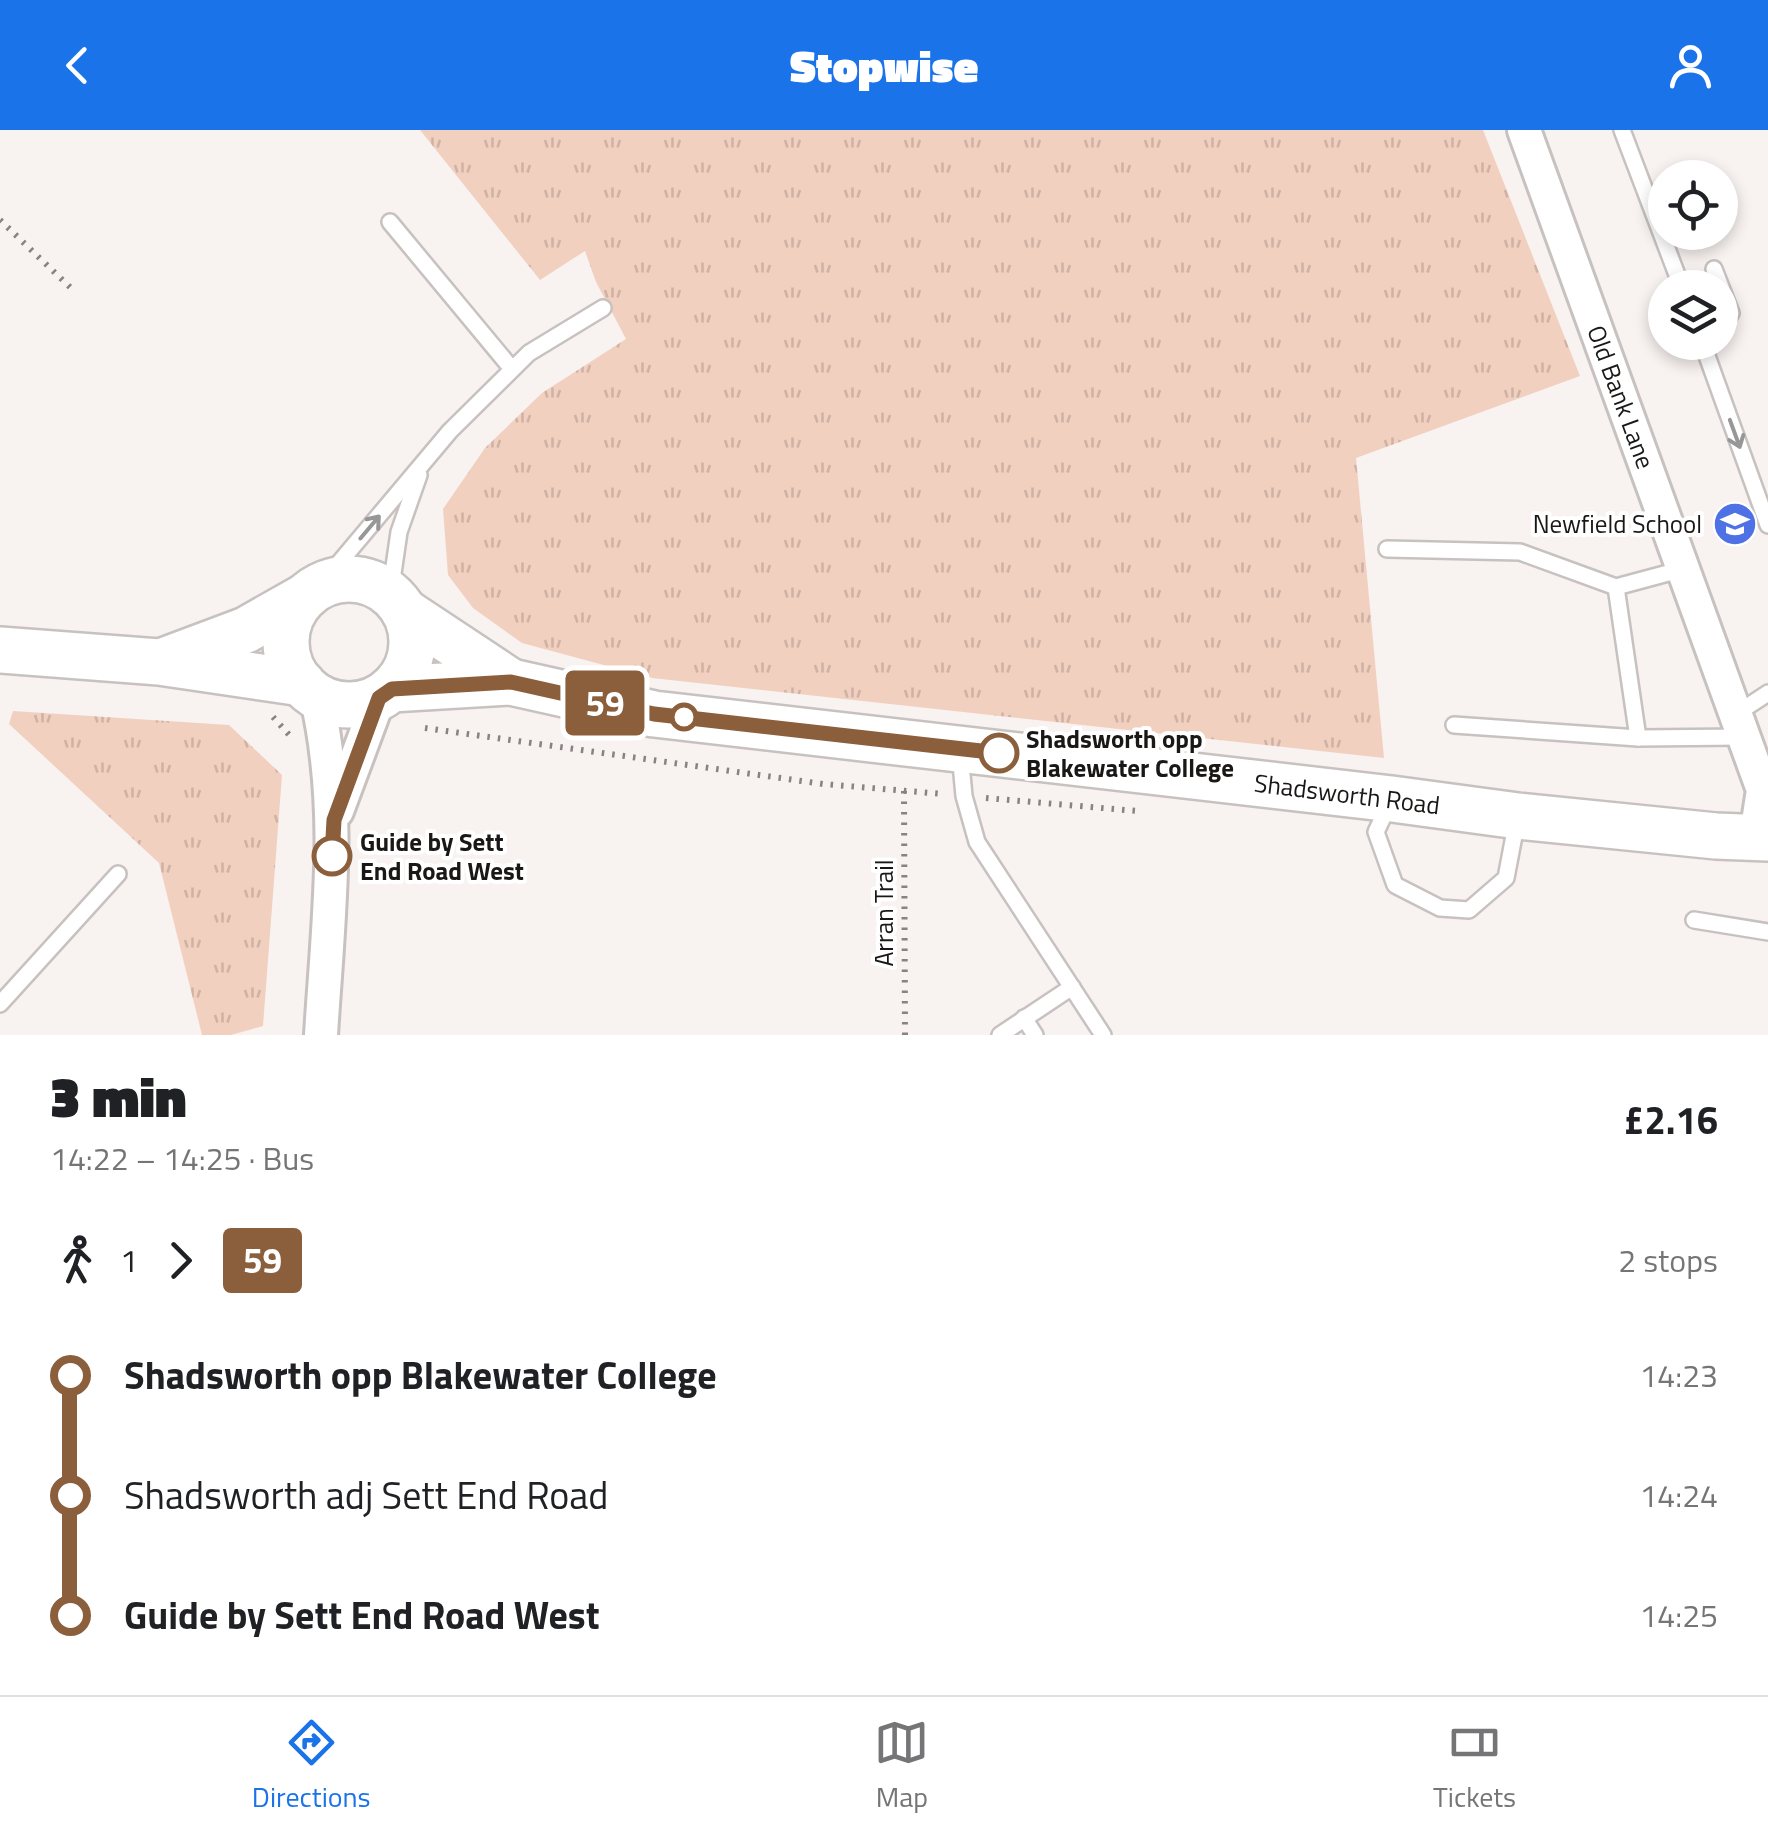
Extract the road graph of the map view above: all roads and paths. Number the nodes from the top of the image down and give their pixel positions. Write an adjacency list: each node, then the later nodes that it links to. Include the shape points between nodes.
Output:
1 (1524, 130): 13 (street, Old Bank Lane)
2 (1622, 130): 5 (lane)
3 (0, 220): 6 (path)
4 (390, 222): 9 (lane)
5 (1675, 270)
6 (74, 291)
7 (604, 308): 9 (lane)
8 (1711, 360): 11 (lane, one-way to 11)
9 (512, 369): 10 (lane)
10 (422, 466): 15 (lane, one-way to 10); 16 (lane, via 399,532)
11 (1768, 525)
12 (1387, 549): 14 (lane, via 1520,552)
13 (1683, 569): 14 (lane); 24 (street, Old Bank Lane)
14 (1616, 587): 25 (lane)
15 (312, 592): 16 (main road, Shadsworth Road, via 355,579); 18 (main road, Shadsworth Road, via 246,630); 21 (main road, via 288,629)
16 (397, 602): 19 (main road, Shadsworth Road); 22 (main road, via 412,631 412,652)
17 (0, 650): 18 (main road, Shadsworth Road)
18 (159, 662): 21 (main road, Shadsworth Road)
19 (511, 682): 22 (main road, Shadsworth Road); 27 (main road, Shadsworth Road, via 654,714)
20 (1768, 693): 24 (lane)
21 (296, 697): 22 (main road, Shadsworth Road); 26 (street); 26 (path, via 296,743)
22 (395, 704): 28 (path, via 823,784); 33 (street)
23 (1454, 725): 25 (lane)
24 (1740, 725): 25 (lane); 34 (street, Old Bank Lane, via 1763,790)
25 (1638, 738)
26 (328, 746): 33 (street)
27 (960, 749): 29 (lane); 30 (main road, Shadsworth Road)
28 (904, 791): 29 (path); 42 (path, Arran Trail)
29 (964, 796): 31 (path); 38 (lane, via 978,842)
30 (1392, 798): 32 (main road, Shadsworth Road); 32 (lane, via 1376,832 1395,885 1440,908 1469,910 1506,878)
31 (1140, 812)
32 (1518, 816): 34 (main road, Shadsworth Road)
33 (334, 820): 41 (street)
34 (1762, 837)
35 (118, 874): 39 (lane)
36 (1694, 920): 37 (lane)
37 (1768, 932)
38 (1072, 987): 40 (lane); 45 (lane)
39 (0, 1004)
40 (1024, 1018): 43 (lane); 44 (lane)
41 (321, 1035)
42 (904, 1035)
43 (1000, 1035)
44 (1035, 1035)
45 (1102, 1035)

